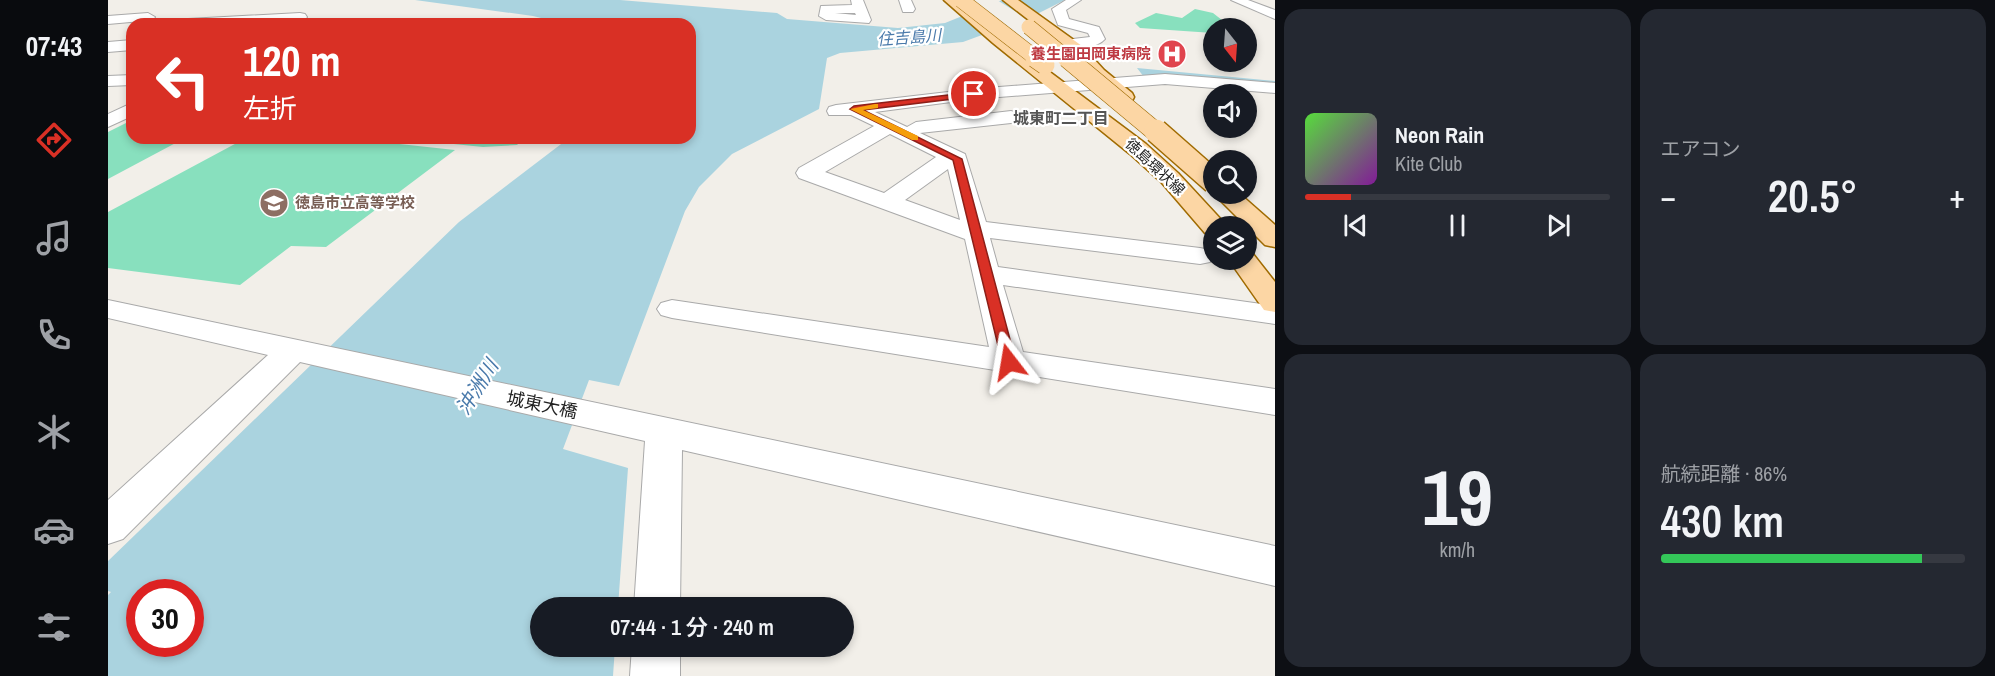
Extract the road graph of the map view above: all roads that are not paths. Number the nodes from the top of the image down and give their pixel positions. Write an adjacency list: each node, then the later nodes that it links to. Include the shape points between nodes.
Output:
1 (951, 0): 6 (main road, 徳島環状線)
2 (997, 0): 14 (main road)
3 (1010, 0): 14 (main road, 徳島環状線)
4 (1075, 0): 15 (street, via 1059,9 1063,22 1094,30 1098,39)
5 (1237, 0): 8 (street)
6 (964, 6): 21 (main road, 徳島環状線, via 994,36); 37 (main road, bridge, via 1132,131)
7 (300, 12): 10 (street)
8 (1275, 15)
9 (149, 16): 12 (street)
10 (199, 17)
11 (126, 18): 13 (street)
12 (128, 18)
13 (108, 20)
14 (1033, 22): 15 (main road, 徳島環状線); 32 (main road, 徳島環状線, bridge)
15 (1069, 43): 20 (main road, 徳島環状線)
16 (126, 46): 17 (street)
17 (108, 47)
18 (126, 80): 19 (street)
19 (108, 81)
20 (1111, 85): 21 (street); 22 (street, via 1182,79); 31 (main road, 徳島環状線)
21 (1060, 86): 23 (street); 36 (main road, 徳島環状線, via 1155,164)
22 (1275, 88)
23 (974, 94): 25 (street); 27 (street, via 845,110)
24 (126, 112): 26 (street)
25 (1011, 117): 28 (street); 29 (street)
26 (108, 122)
27 (889, 126): 30 (street); 33 (street, via 807,173)
28 (915, 128)
29 (1030, 128)
30 (952, 156): 33 (street); 39 (street, via 957,159)
31 (1203, 163)
32 (1203, 172)
33 (887, 202): 39 (street)
34 (1237, 204): 40 (main road)
35 (1251, 204): 38 (main road)
36 (1204, 216)
37 (1221, 216)
38 (1275, 224)
39 (976, 232): 42 (street); 45 (street)
40 (1275, 239)
41 (1257, 253): 44 (main road)
42 (1200, 256)
43 (1250, 270): 46 (main road)
44 (1275, 272)
45 (987, 274): 49 (street); 51 (street)
46 (1275, 303)
47 (672, 309): 51 (street)
48 (113, 315): 50 (street, 城東大橋)
49 (1275, 315)
50 (301, 353): 53 (street, 城東大橋); 54 (street)
51 (1009, 362): 52 (street)
52 (1275, 402)
53 (648, 427): 55 (street, 城東大橋); 56 (street)
54 (108, 526)
55 (1275, 566)
56 (656, 597)
57 (656, 657): 58 (street)
58 (655, 676)

